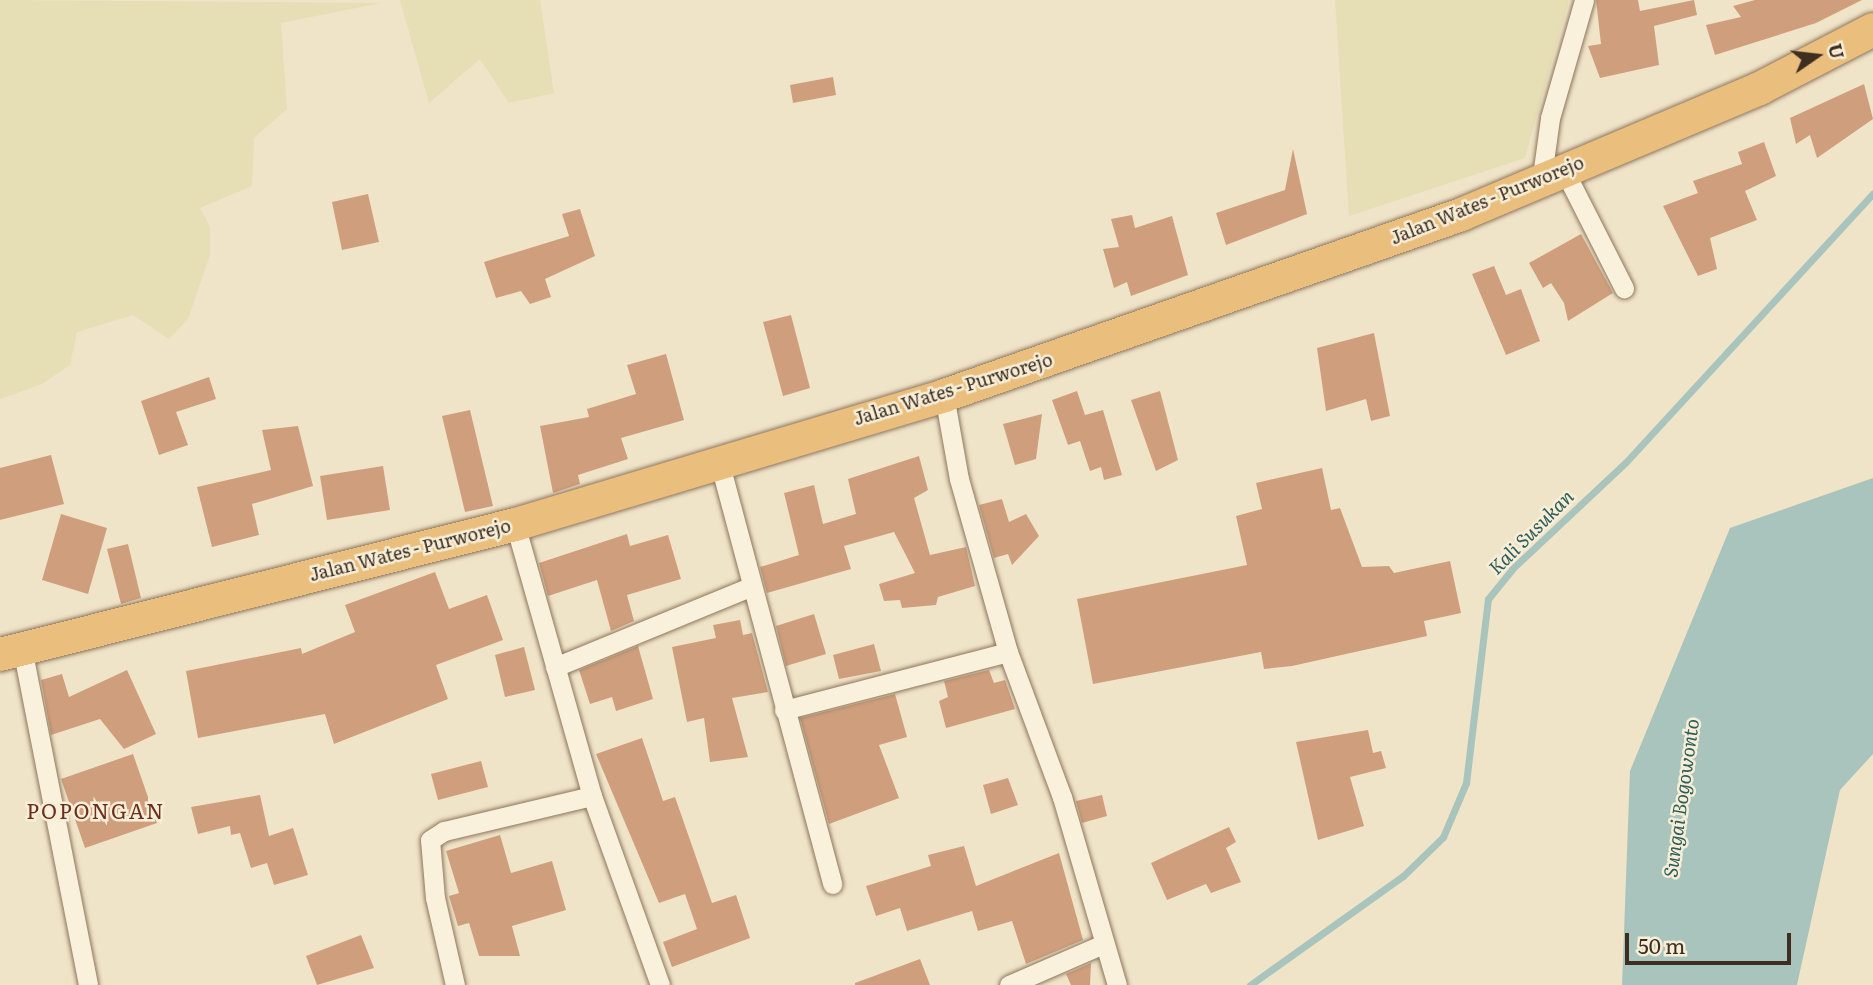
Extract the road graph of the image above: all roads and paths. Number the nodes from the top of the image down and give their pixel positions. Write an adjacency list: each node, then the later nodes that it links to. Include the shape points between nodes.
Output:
1 (1584, 0): 3 (street, via 1550,118)
2 (1873, 29): 3 (highway, Jalan Wates - Purworejo, via 1747,93)
3 (1552, 172): 4 (street); 5 (highway, Jalan Wates - Purworejo, via 1461,214)
4 (1624, 288)
5 (944, 396): 6 (highway, Jalan Wates - Purworejo); 10 (street, via 959,479)
6 (719, 461): 7 (highway, Jalan Wates - Purworejo); 8 (street)
7 (514, 524): 9 (highway, Jalan Wates - Purworejo); 11 (street)
8 (750, 587): 11 (street); 12 (street)
9 (11, 651): 16 (street)
10 (1008, 652): 12 (street); 15 (street, via 1062,797)
11 (555, 667): 13 (street)
12 (784, 710): 14 (street)
13 (592, 796): 17 (street, via 444,831 430,840 435,898); 18 (street)
14 (832, 884)
15 (1101, 945): 19 (street); 20 (street)
16 (88, 985)
17 (455, 985)
18 (660, 985)
19 (1009, 985)
20 (1116, 985)

